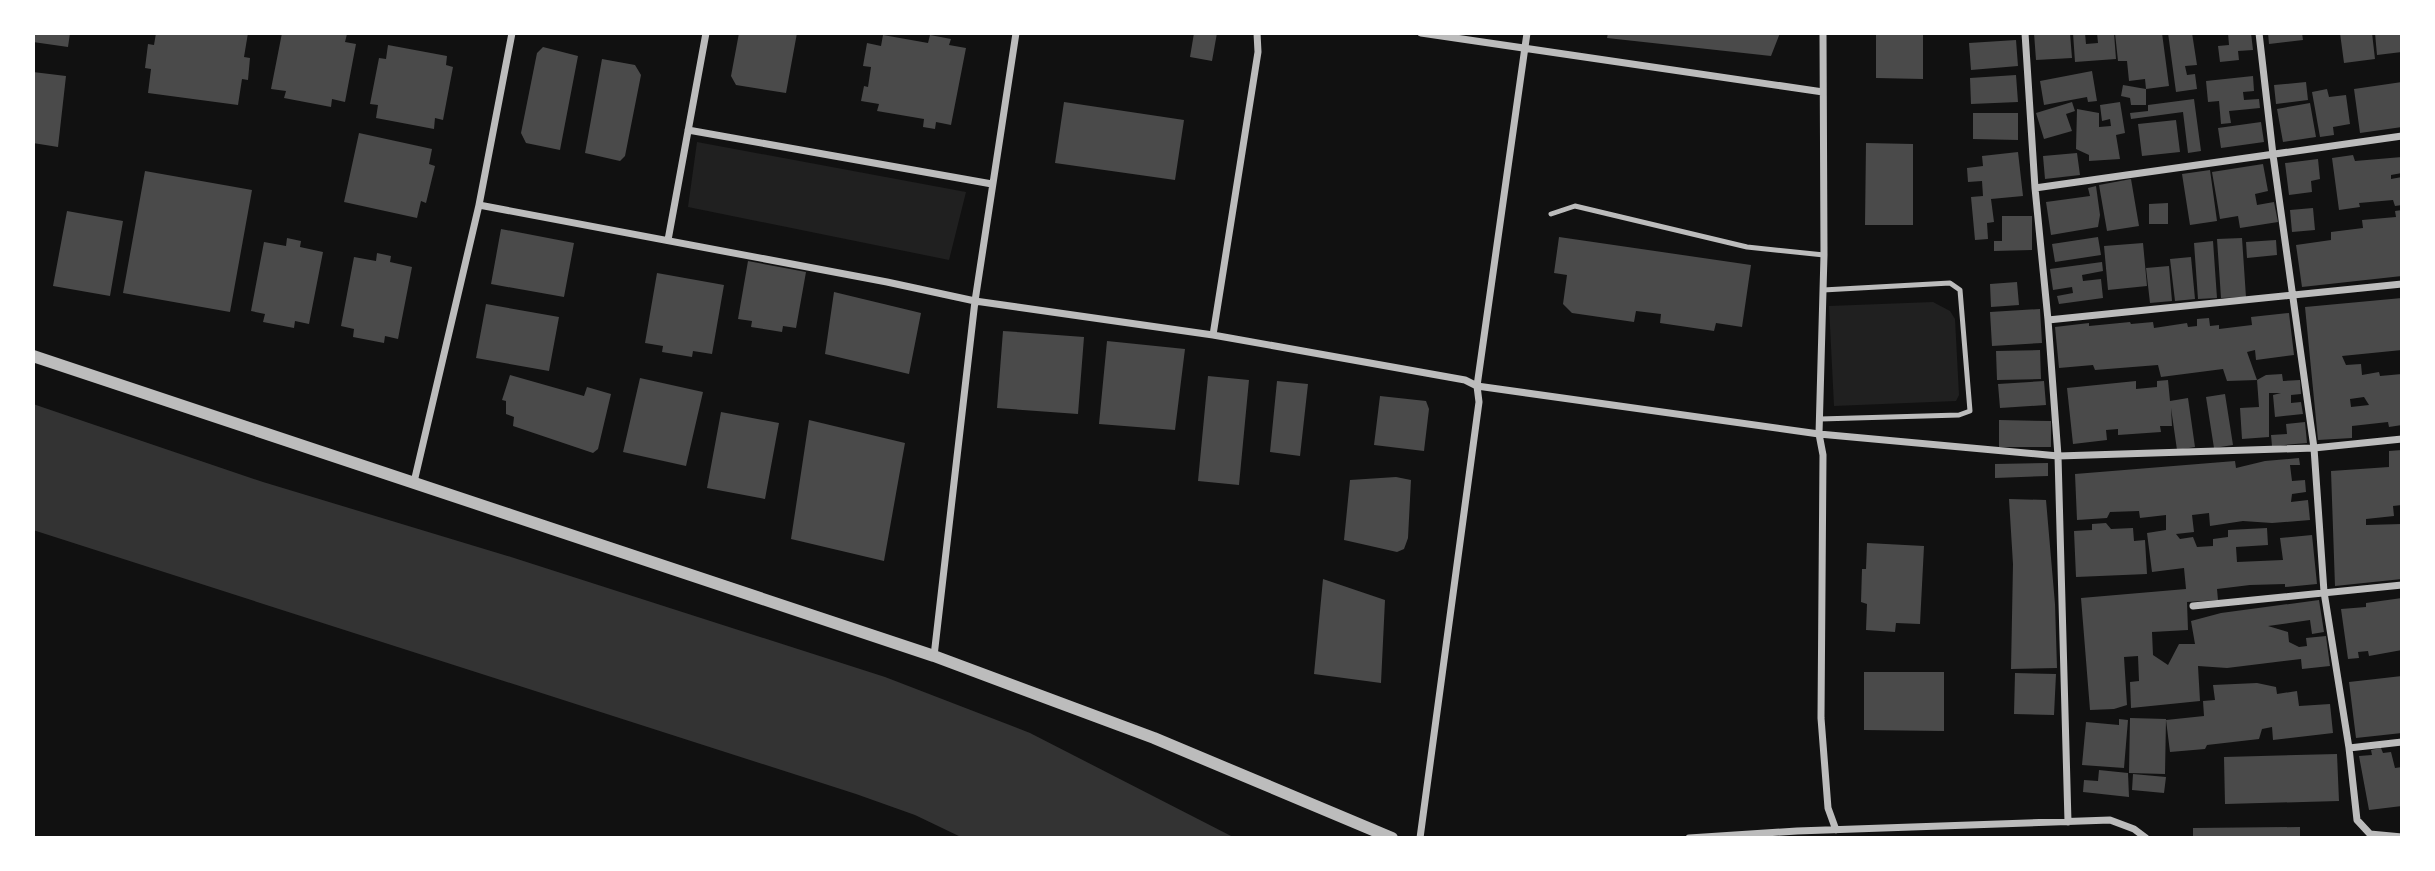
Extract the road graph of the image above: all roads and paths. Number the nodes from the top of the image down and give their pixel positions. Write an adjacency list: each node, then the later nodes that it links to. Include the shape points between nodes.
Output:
1 (512, 33): 17 (street)
2 (706, 33): 12 (street)
3 (1016, 33): 15 (street)
4 (1257, 33): 26 (street, via 1258,52)
5 (1421, 33): 10 (street)
6 (1527, 33): 10 (street)
7 (1823, 33): 11 (street)
8 (2025, 33): 16 (street)
9 (2259, 33): 14 (street)
10 (1525, 49): 11 (street); 28 (street)
11 (1824, 92): 20 (street)
12 (688, 130): 15 (street); 19 (street)
13 (2402, 136): 14 (street)
14 (2273, 155): 16 (street); 23 (street)
15 (992, 184): 24 (street)
16 (2035, 188): 25 (street)
17 (479, 205): 19 (street); 34 (street)
18 (1551, 214): 20 (lane, via 1575,206 1747,247)
19 (668, 240): 24 (street)
20 (1824, 255): 22 (street)
21 (2402, 284): 23 (street)
22 (1823, 290): 29 (street); 29 (lane, via 1950,283 1960,290 1970,411)
23 (2293, 297): 25 (street); 32 (street)
24 (975, 301): 26 (street); 38 (street)
25 (2048, 320): 33 (street)
26 (1213, 335): 28 (street, via 1465,380)
27 (33, 356): 34 (street)
28 (1477, 386): 30 (street); 45 (street, via 1479,402)
29 (1819, 419): 30 (street)
30 (1819, 434): 33 (street); 42 (street, via 1823,454 1821,718 1828,808)
31 (2402, 439): 32 (street)
32 (2314, 448): 33 (street); 36 (street)
33 (2058, 456): 41 (street)
34 (414, 482): 38 (street)
35 (2402, 585): 36 (street)
36 (2324, 592): 37 (street); 40 (street)
37 (2193, 606)
38 (934, 656): 44 (street, via 1154,738)
39 (2402, 742): 40 (street)
40 (2349, 748): 43 (street, via 2357,820 2370,834)
41 (2067, 822): 42 (street); 47 (street, via 2110,821)
42 (1836, 830): 46 (street)
43 (2402, 837)
44 (1392, 838)
45 (1420, 838)
46 (1689, 838)
47 (2146, 838)

